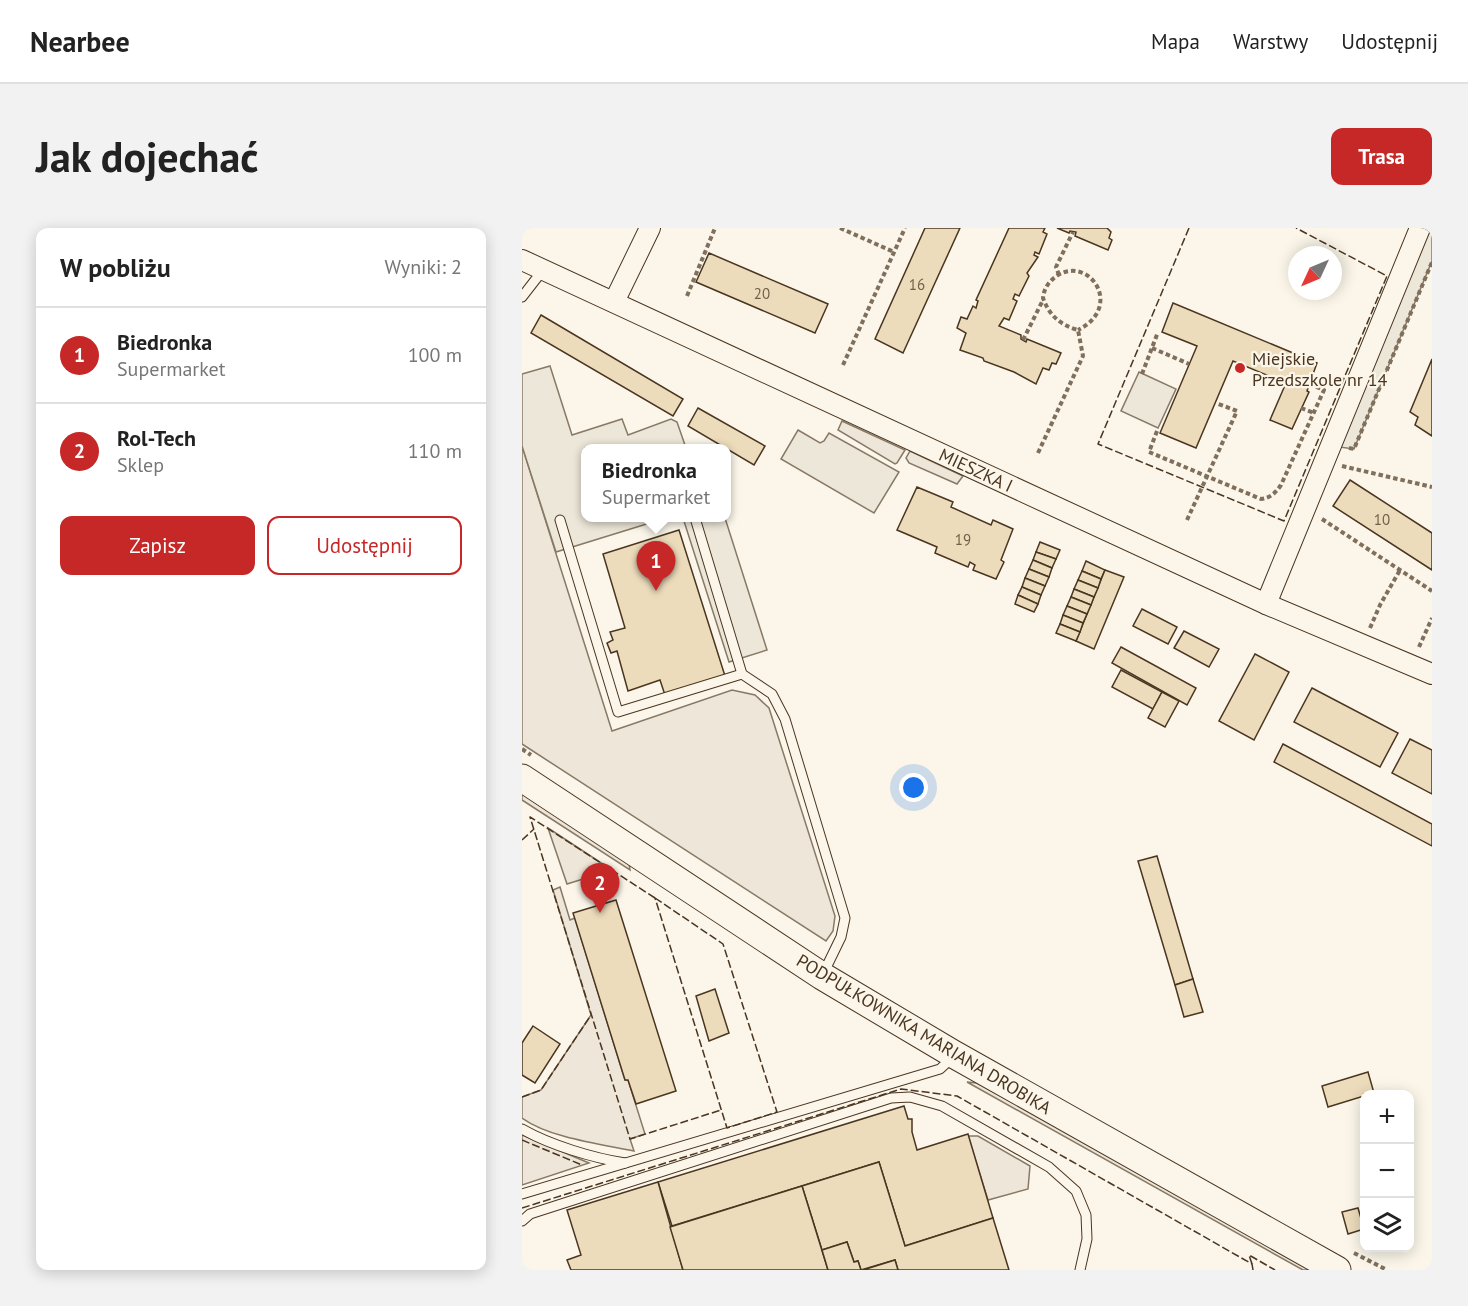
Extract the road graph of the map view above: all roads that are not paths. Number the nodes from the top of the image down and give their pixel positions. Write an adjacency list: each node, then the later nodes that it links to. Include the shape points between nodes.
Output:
1 (650, 228): 6 (street)
2 (1420, 228): 9 (street)
3 (522, 260): 4 (street, MIESZKA I)
4 (543, 270): 5 (lane); 6 (street, MIESZKA I)
5 (522, 297)
6 (614, 302): 9 (street, MIESZKA I)
7 (560, 520): 10 (lane, via 618,712)
8 (696, 522): 10 (lane)
9 (1266, 604): 11 (street, MIESZKA I)
10 (742, 674): 13 (lane, via 772,694 785,719 845,918 841,937)
11 (1432, 674)
12 (527, 767): 13 (main road, PODPUŁKOWNIKA MARIANA DROBIKA)
13 (822, 976): 14 (main road, PODPUŁKOWNIKA MARIANA DROBIKA)
14 (955, 1055): 16 (lane, via 940,1069); 19 (main road, PODPUŁKOWNIKA MARIANA DROBIKA)
15 (522, 1129): 16 (lane, via 574,1150)
16 (626, 1163): 17 (lane)
17 (522, 1194)
18 (522, 1221): 20 (lane, via 530,1214 891,1098 910,1097 942,1106 969,1121 1049,1167 1076,1191 1086,1215 1087,1239)
19 (1345, 1261)
20 (1080, 1270)

